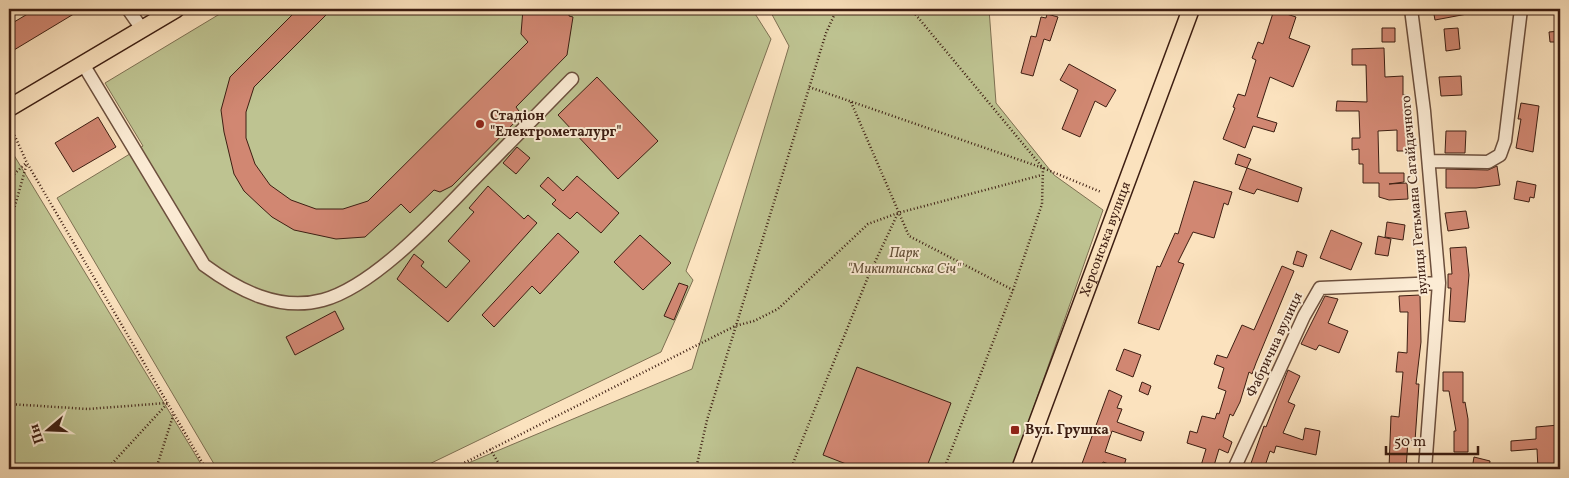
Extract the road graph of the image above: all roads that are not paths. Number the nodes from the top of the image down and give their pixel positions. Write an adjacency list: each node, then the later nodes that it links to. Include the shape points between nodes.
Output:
1 (128, 9): 6 (street)
2 (176, 9): 6 (main road)
3 (1191, 9): 12 (main road, Херсонська вулиця)
4 (1411, 9): 10 (street, вулиця Гетьмана Сагайдачного)
5 (1521, 9): 10 (street, via 1505,140 1500,156 1488,162)
6 (142, 29): 7 (main road)
7 (83, 64): 8 (street, via 204,265 232,285 262,298 299,303 324,300 358,284 420,235); 9 (main road)
8 (572, 79)
9 (9, 108)
10 (1428, 161): 11 (street, вулиця Гетьмана Сагайдачного)
11 (1439, 283): 13 (street, Фабрична вулиця, via 1320,288); 14 (street, вулиця Гетьмана Сагайдачного)
12 (1020, 469)
13 (1234, 469)
14 (1426, 469)

